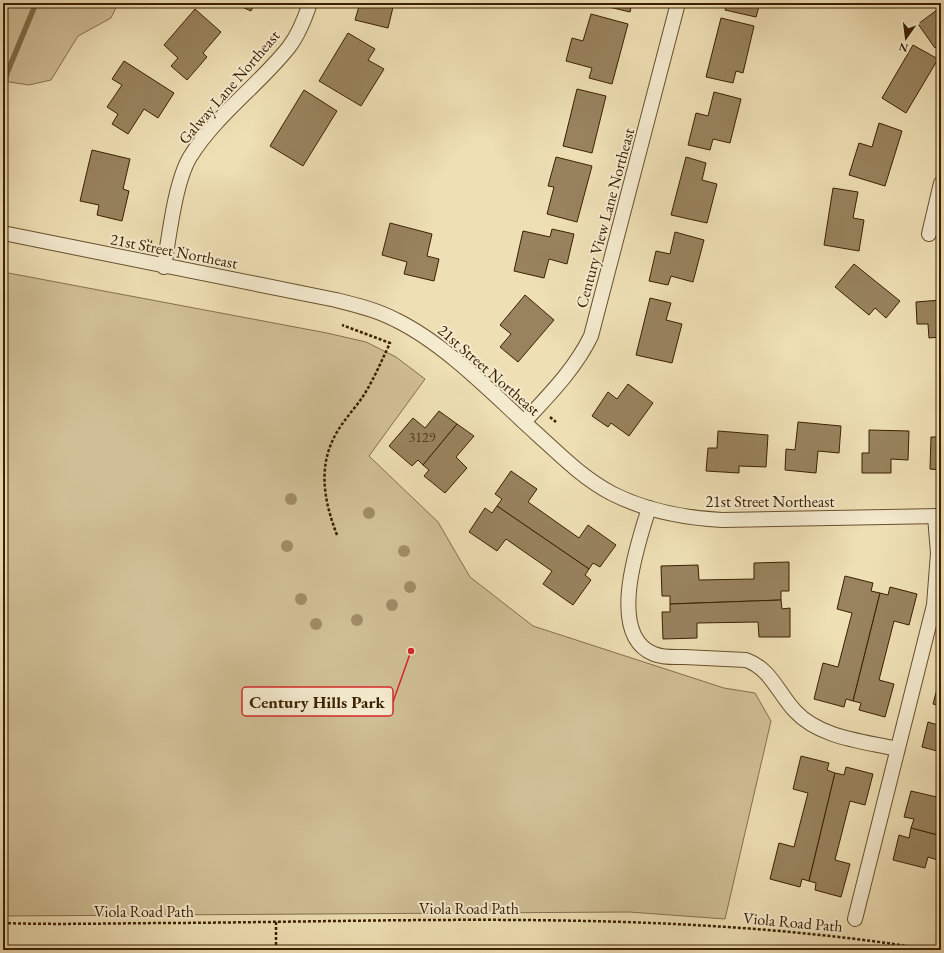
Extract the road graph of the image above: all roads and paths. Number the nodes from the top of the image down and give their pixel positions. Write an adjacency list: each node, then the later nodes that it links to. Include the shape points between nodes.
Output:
1 (310, 3): 6 (street, Galway Lane Northeast, via 303,24 290,46 211,129 189,158 180,182)
2 (678, 3): 8 (street, Century View Lane Northeast, via 591,336 579,358)
3 (941, 183): 5 (street)
4 (3, 234): 6 (street, 21st Street Northeast)
5 (929, 234)
6 (164, 266): 8 (street, 21st Street Northeast, via 336,300 396,320 447,353)
7 (342, 325): 11 (path, via 390,343 373,379 337,432 326,456 324,486 328,510)
8 (524, 422): 9 (street, 21st Street Northeast, via 595,483)
9 (649, 508): 10 (street, 21st Street Northeast, via 686,517 722,520); 12 (street, via 636,550 630,583 632,629 642,646 655,655 668,657 746,660 755,663 774,682 796,712 808,722 839,736)
10 (938, 516): 12 (street, via 934,599)
11 (337, 535)
12 (897, 749): 13 (street)
13 (855, 919)
14 (276, 922): 15 (path, Viola Road Path); 16 (path); 17 (path, Viola Road Path, via 473,919 640,922 803,934)
15 (3, 923)
16 (276, 950)
17 (933, 950)

